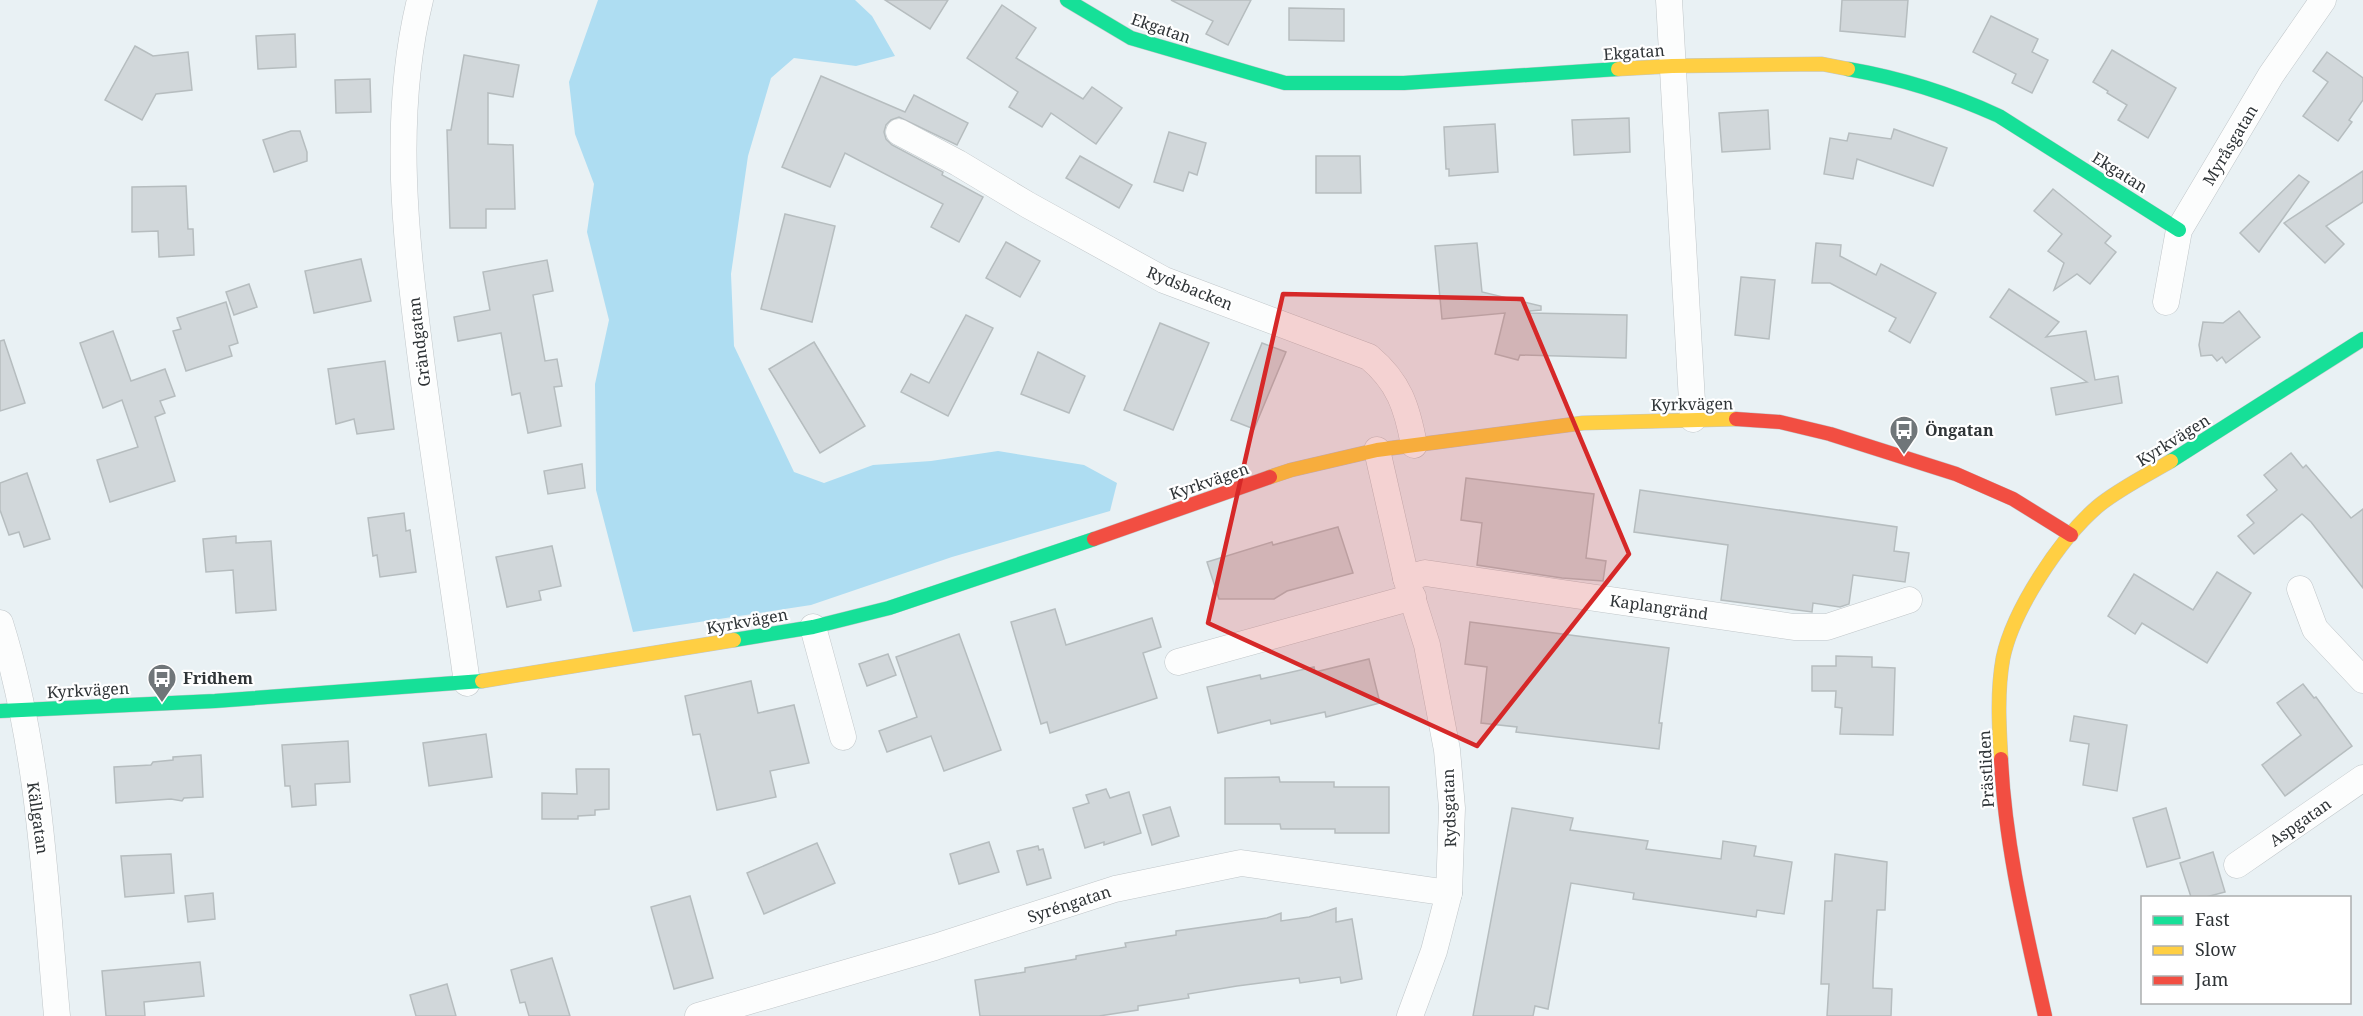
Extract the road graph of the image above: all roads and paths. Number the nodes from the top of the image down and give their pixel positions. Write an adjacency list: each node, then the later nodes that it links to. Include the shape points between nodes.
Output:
1 (420, 0): 21 (street, Grändgatan, via 410,40 404,107 405,206 437,485)
2 (1067, 0): 5 (street, Ekgatan, via 1131,38 1285,83 1404,82)
3 (1669, 0): 5 (street)
4 (2322, 0): 7 (street, Myråsgatan, via 2271,75)
5 (1672, 66): 7 (street, Ekgatan, via 1822,64 1873,73 1968,102 1999,116); 10 (street)
6 (899, 132): 11 (street, Rydsbacken, via 1164,280 1369,357 1386,371 1400,394)
7 (2180, 230): 8 (street, Myråsgatan)
8 (2166, 302)
9 (2363, 339): 13 (street, Kyrkvägen, via 2097,507)
10 (1693, 419): 11 (street, Kyrkvägen, via 1583,423); 13 (street, Kyrkvägen, via 1780,422 1904,456 2013,499)
11 (1414, 445): 12 (street, Kyrkvägen)
12 (1377, 450): 14 (street, Rydsgatan); 18 (street, Kyrkvägen, via 1290,470 889,608)
13 (2071, 535): 30 (street, Prästliden, via 2033,585 2006,648 1999,705 2007,836)
14 (1410, 587): 16 (street, Kaplangränd, via 1425,573 1794,627 1827,627); 19 (street); 26 (street, Rydsgatan, via 1427,645 1447,750 1452,808)
15 (2300, 589): 20 (street, via 2315,629)
16 (1909, 600)
17 (0, 623): 22 (street, Källgatan, via 8,650)
18 (813, 627): 21 (street, Kyrkvägen); 23 (street)
19 (1178, 662)
20 (2363, 679)
21 (467, 683): 22 (street, Kyrkvägen)
22 (10, 711): 27 (street, Källgatan, via 41,822)
23 (843, 737)
24 (2363, 778): 25 (street, Aspgatan)
25 (2237, 865)
26 (1449, 893): 28 (street, Syréngatan, via 1241,863 1115,889); 29 (street, Rydsgatan, via 1434,951)
27 (57, 1016)
28 (698, 1016)
29 (1410, 1016)
30 (2045, 1016)

